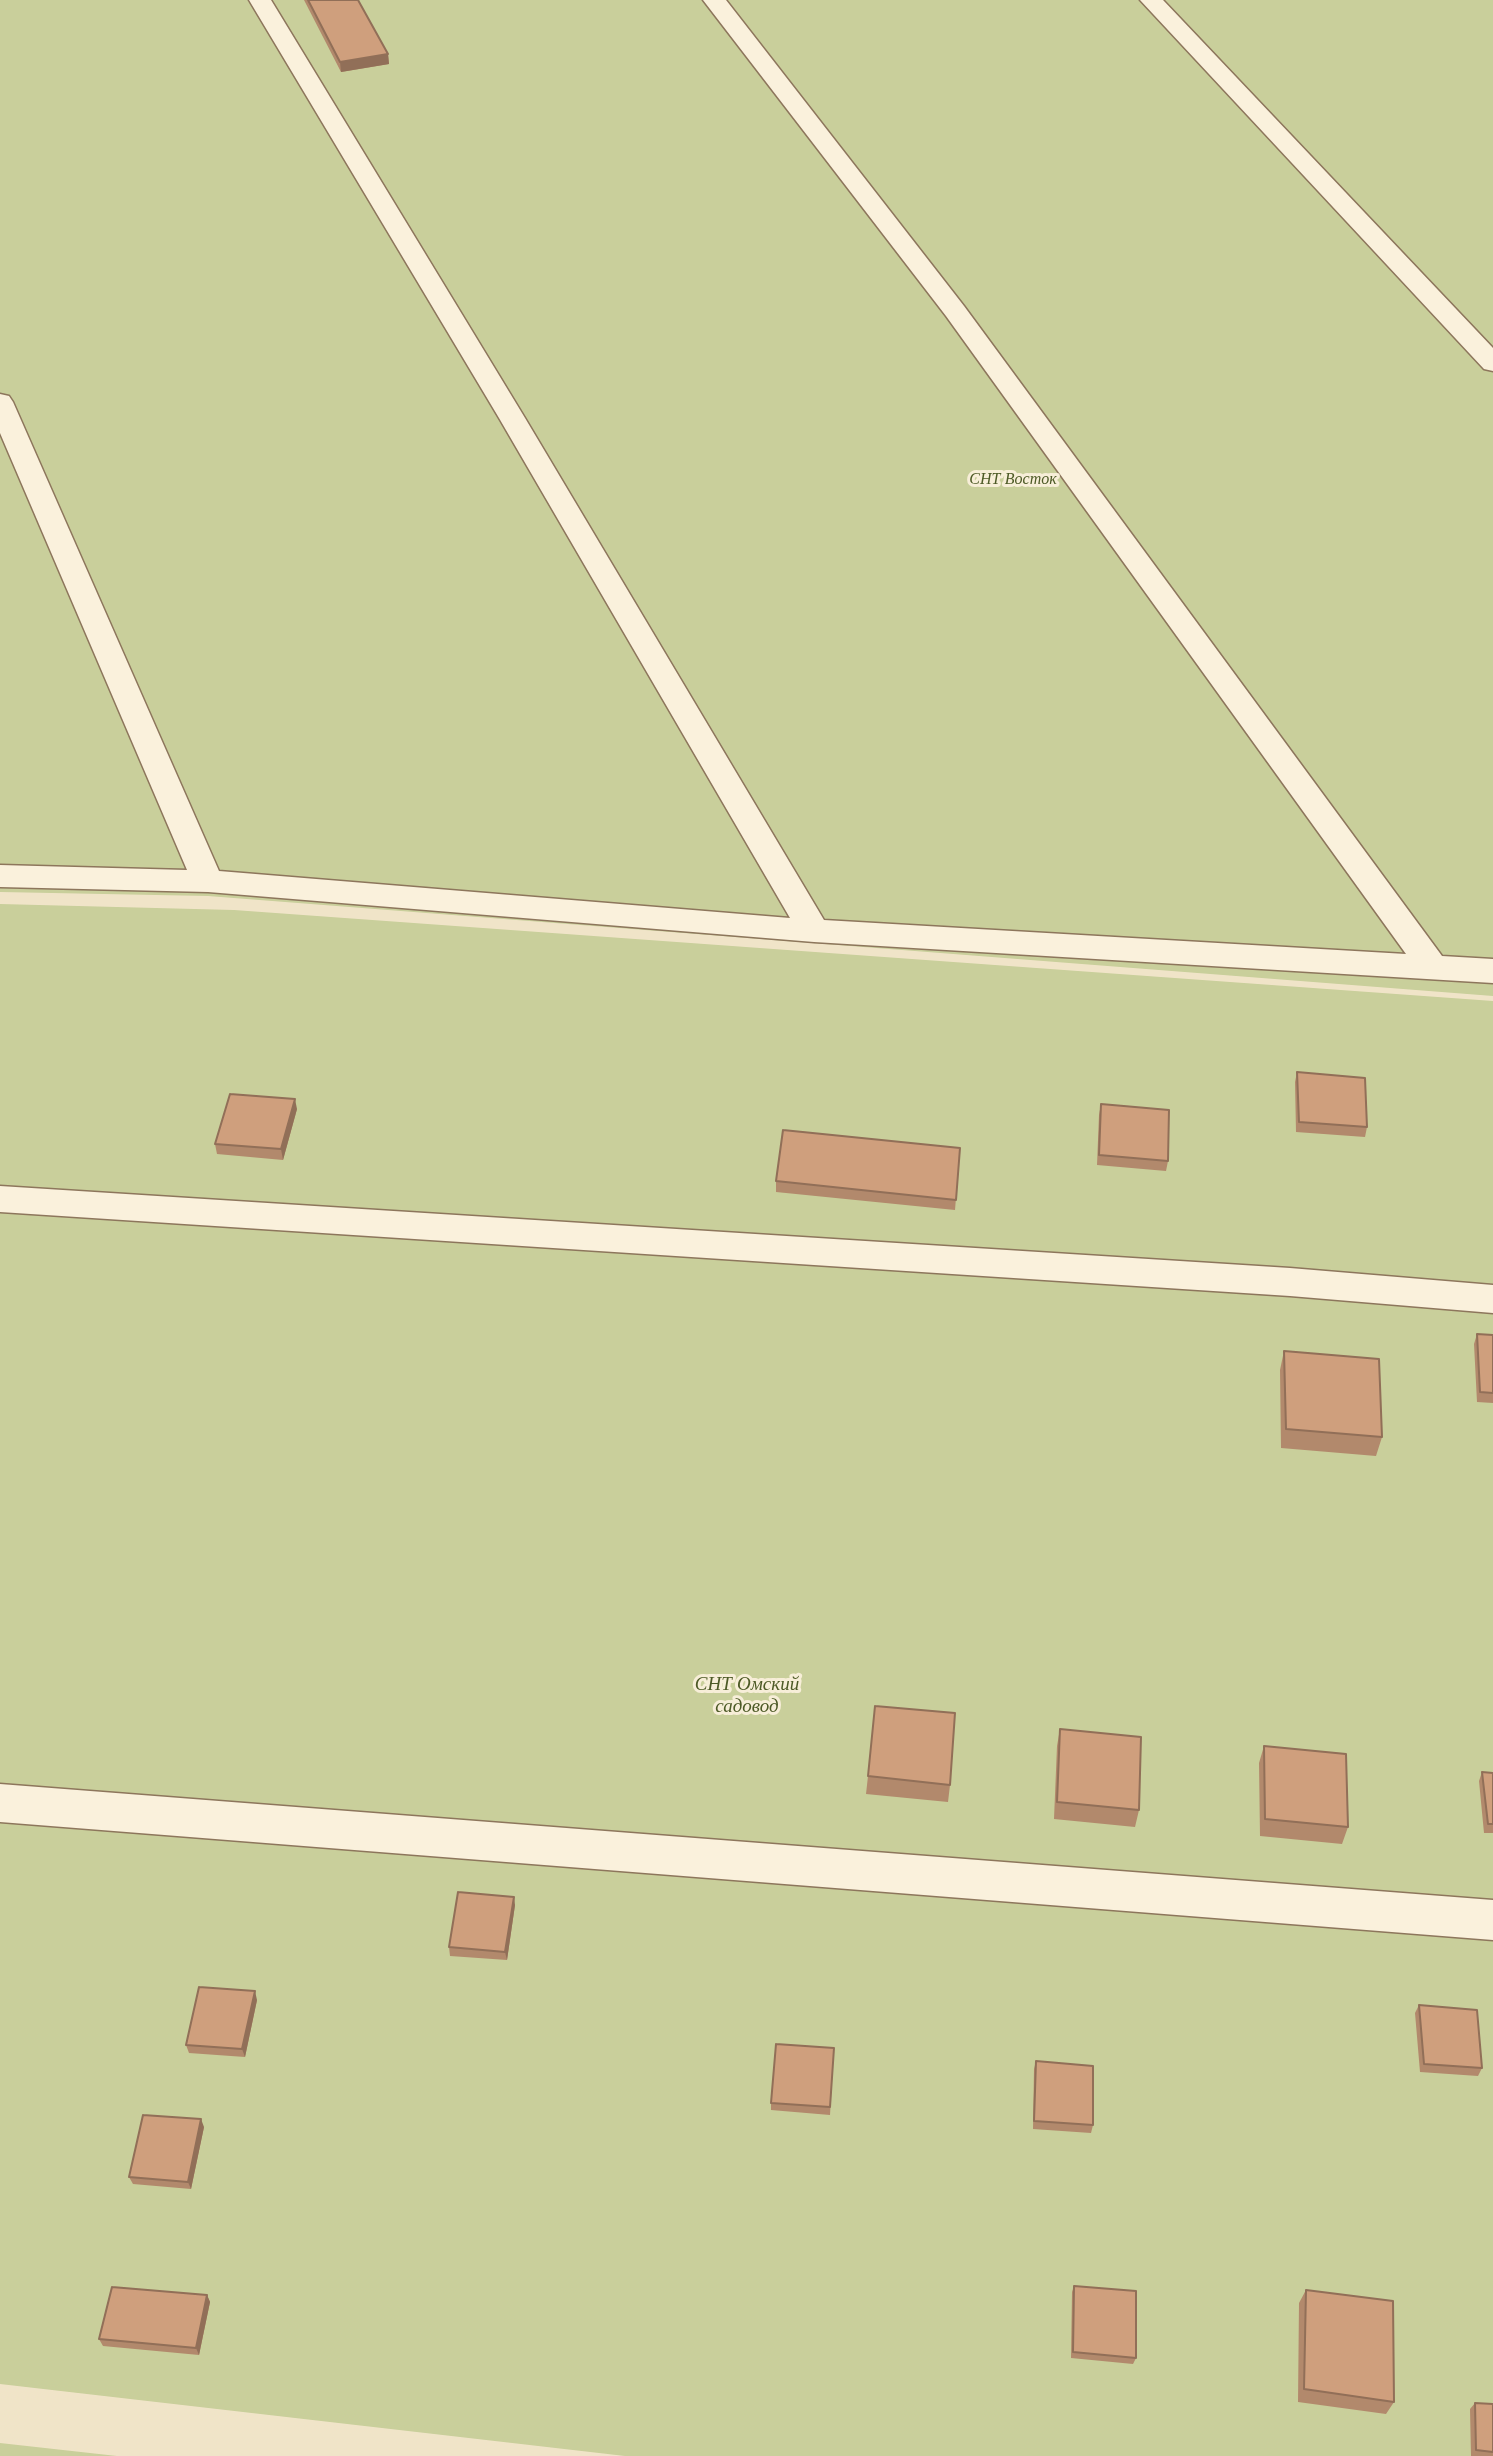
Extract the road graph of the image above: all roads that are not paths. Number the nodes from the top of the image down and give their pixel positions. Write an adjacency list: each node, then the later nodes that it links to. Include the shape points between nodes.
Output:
1 (260, 0): 8 (lane)
2 (714, 0): 9 (lane, via 955,311)
3 (1151, 0): 4 (lane)
4 (1493, 363)
5 (0, 401): 7 (lane)
6 (0, 876): 7 (lane)
7 (208, 881): 8 (lane)
8 (814, 931): 9 (lane)
9 (1432, 966): 10 (lane)
10 (1493, 971)
11 (0, 1199): 12 (lane, via 1249,1279)
12 (1493, 1299)
13 (0, 1803): 14 (lane)
14 (1493, 1920)

